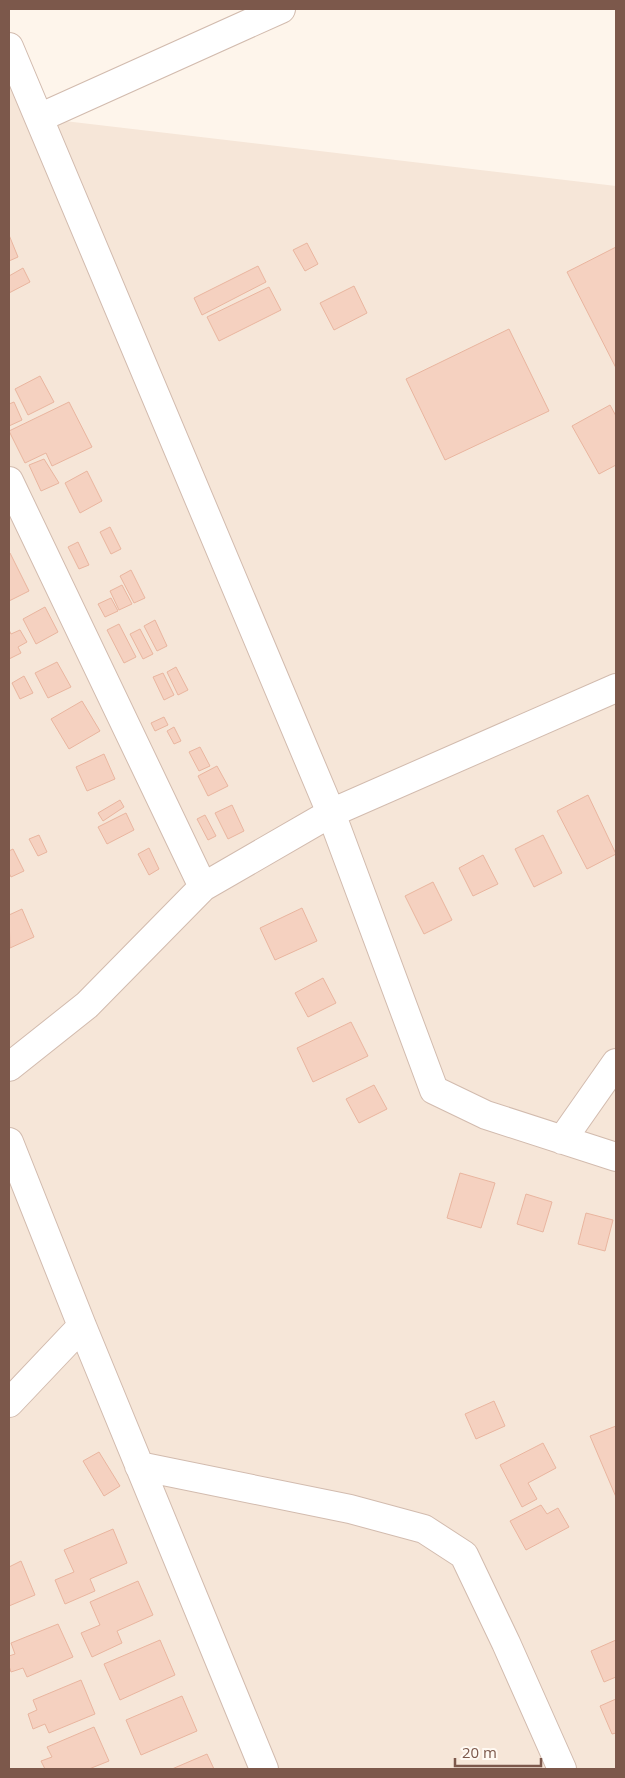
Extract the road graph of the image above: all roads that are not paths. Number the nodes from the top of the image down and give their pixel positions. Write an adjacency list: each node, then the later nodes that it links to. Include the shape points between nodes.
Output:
1 (281, 9): 3 (street)
2 (9, 47): 3 (street)
3 (39, 118): 6 (street)
4 (9, 481): 7 (street)
5 (616, 688): 6 (street)
6 (331, 814): 7 (street); 10 (street, via 434,1090 486,1115)
7 (203, 886): 9 (street, via 87,1006)
8 (616, 1063): 10 (street)
9 (9, 1067)
10 (562, 1140): 12 (street)
11 (9, 1142): 13 (street)
12 (616, 1157)
13 (82, 1326): 14 (street); 15 (street)
14 (9, 1403)
15 (139, 1466): 16 (street); 17 (street, via 350,1509 424,1529 464,1555)
16 (264, 1769)
17 (562, 1769)

